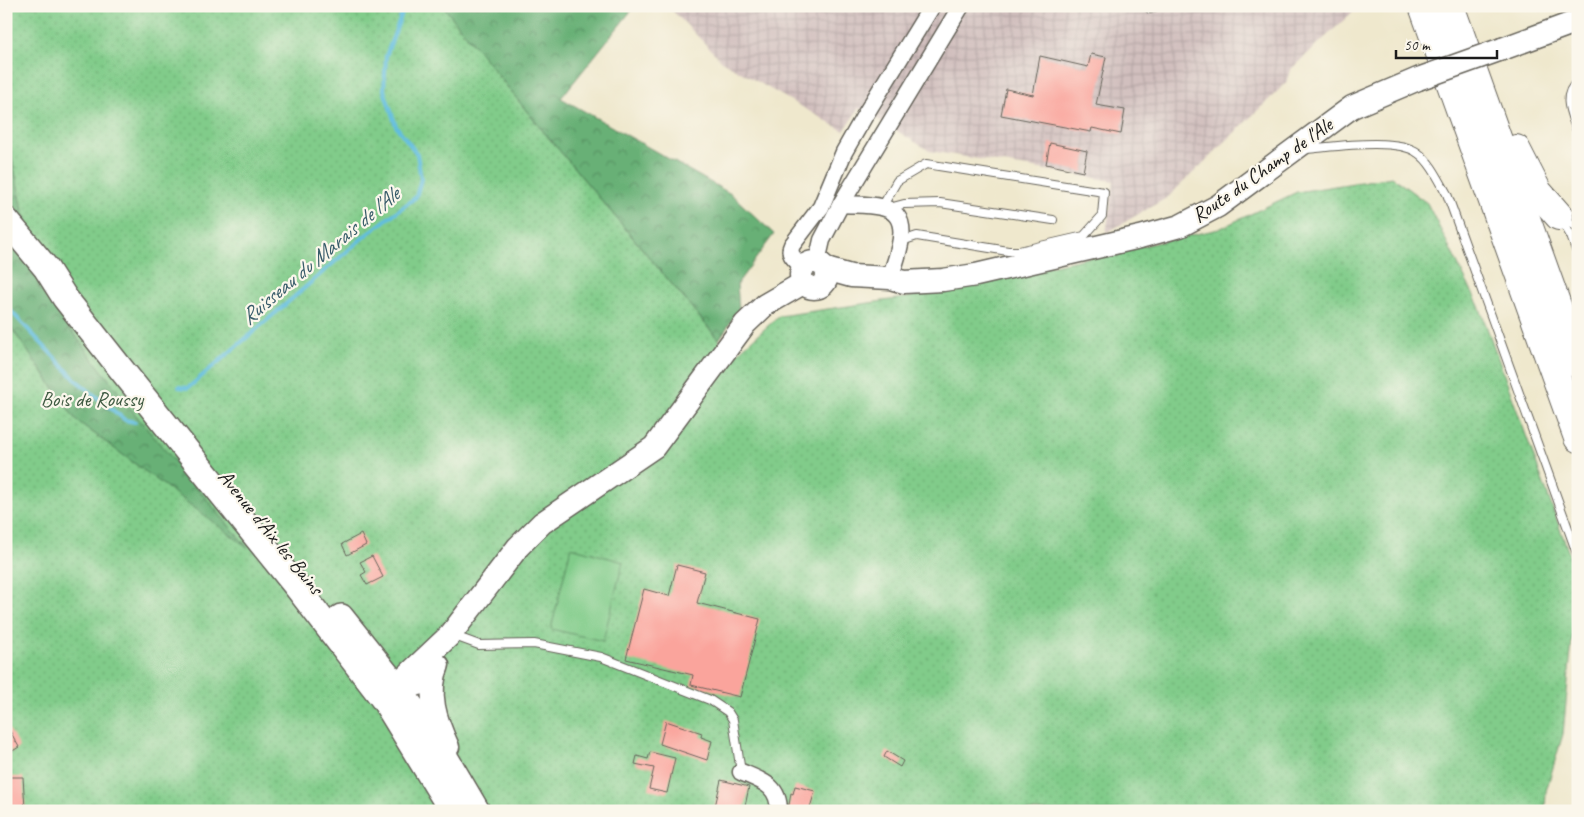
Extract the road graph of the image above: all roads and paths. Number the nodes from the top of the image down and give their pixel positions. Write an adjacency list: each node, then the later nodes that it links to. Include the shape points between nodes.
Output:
1 (932, 6): 20 (street, via 844,152 821,207 790,248 791,255)
2 (961, 6): 12 (street)
3 (1147, 6): 4 (lane, via 1150,9)
4 (1156, 6)
5 (1423, 6): 22 (highway)
6 (1450, 6): 23 (highway)
7 (1458, 6): 16 (highway, via 1518,153 1538,192)
8 (1578, 21): 11 (street, Route du Champ de l'Ale, bridge, via 1418,79 1352,107)
9 (1578, 81): 10 (lane, via 1570,88 1567,97)
10 (1578, 134)
11 (1292, 150): 21 (street, Route du Champ de l'Ale, via 1218,206 1180,226 976,275 933,281); 26 (lane, via 1395,145 1417,152 1428,163 1447,194)
12 (841, 204): 13 (street); 20 (street, via 822,240)
13 (885, 208): 15 (lane, via 940,203); 17 (street, via 900,220); 17 (lane, via 897,181 926,164 1104,192 1102,216 1084,236 1008,251 918,236)
14 (6, 220): 19 (main road, Avenue d'Aix les Bains)
15 (1053, 220)
16 (1568, 222): 18 (lane)
17 (901, 241): 21 (street)
18 (1578, 255)
19 (46, 268): 27 (main road, Avenue d'Aix les Bains, via 65,298); 30 (main road, Avenue d'Aix les Bains, via 173,413)
20 (814, 274): 21 (street, Route du Champ de l'Ale, via 852,284 896,285); 28 (street, via 765,305 744,324 654,447 542,523 518,547)
21 (897, 280)
22 (1544, 345): 24 (highway); 25 (highway)
23 (1578, 364)
24 (1578, 438)
25 (1578, 458)
26 (1578, 556)
27 (296, 586): 30 (street, via 322,610 378,680); 32 (main road, Avenue d'Aix les Bains)
28 (451, 634): 29 (street); 30 (street); 31 (lane, via 479,645 534,644 601,657 710,700 728,712 733,720)
29 (436, 669): 30 (street, via 422,684); 32 (street, via 433,707)
30 (396, 686): 32 (main road, via 398,710 451,796)
31 (741, 772): 33 (street, via 770,786 778,799)
32 (465, 809)
33 (779, 811)

